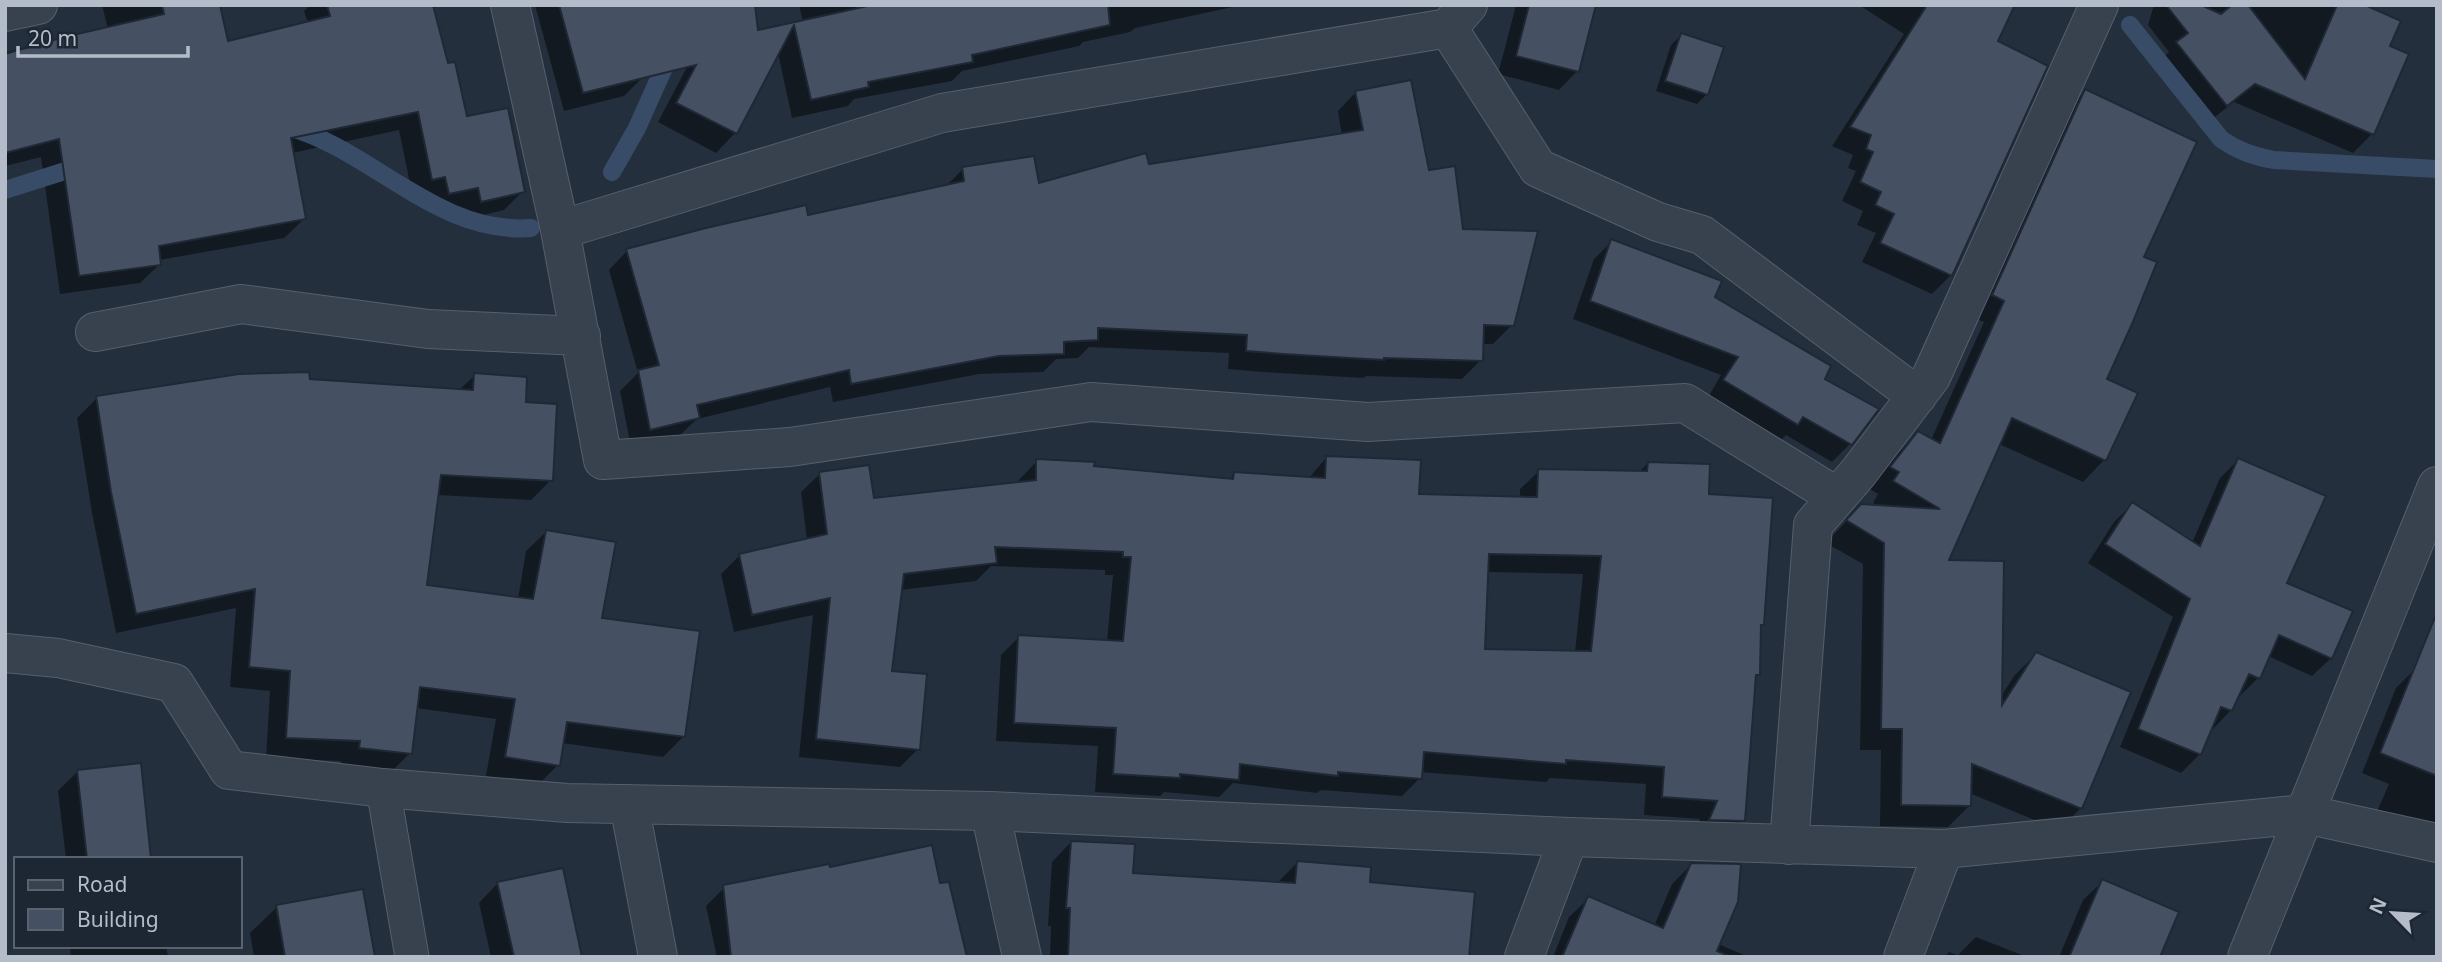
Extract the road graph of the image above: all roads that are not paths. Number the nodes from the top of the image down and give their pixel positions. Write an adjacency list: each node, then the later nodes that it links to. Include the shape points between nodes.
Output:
1 (38, 5): 4 (street)
2 (510, 5): 6 (street)
3 (2099, 5): 9 (street, via 1931,377)
4 (5, 12)
5 (1458, 16): 6 (street, via 942,113); 9 (street, via 1538,168 1658,222 1702,235)
6 (560, 230): 8 (street)
7 (95, 332): 8 (street, via 241,304 428,328)
8 (581, 336): 11 (street, via 603,460 790,447 1091,402 1368,422 1685,403)
9 (1917, 396): 11 (street)
10 (2437, 486): 16 (street)
11 (1837, 497): 19 (street, via 1813,525)
12 (5, 653): 13 (street, via 58,658 174,683 229,770)
13 (383, 788): 14 (street); 21 (lane)
14 (629, 804): 15 (street); 22 (street)
15 (989, 811): 17 (street); 23 (street)
16 (2305, 814): 18 (street); 20 (street); 26 (street)
17 (1569, 837): 19 (street); 24 (street)
18 (2437, 843)
19 (1789, 845): 20 (street)
20 (1944, 849): 25 (street)
21 (412, 957)
22 (658, 957)
23 (1022, 957)
24 (1524, 957)
25 (1903, 957)
26 (2247, 957)

